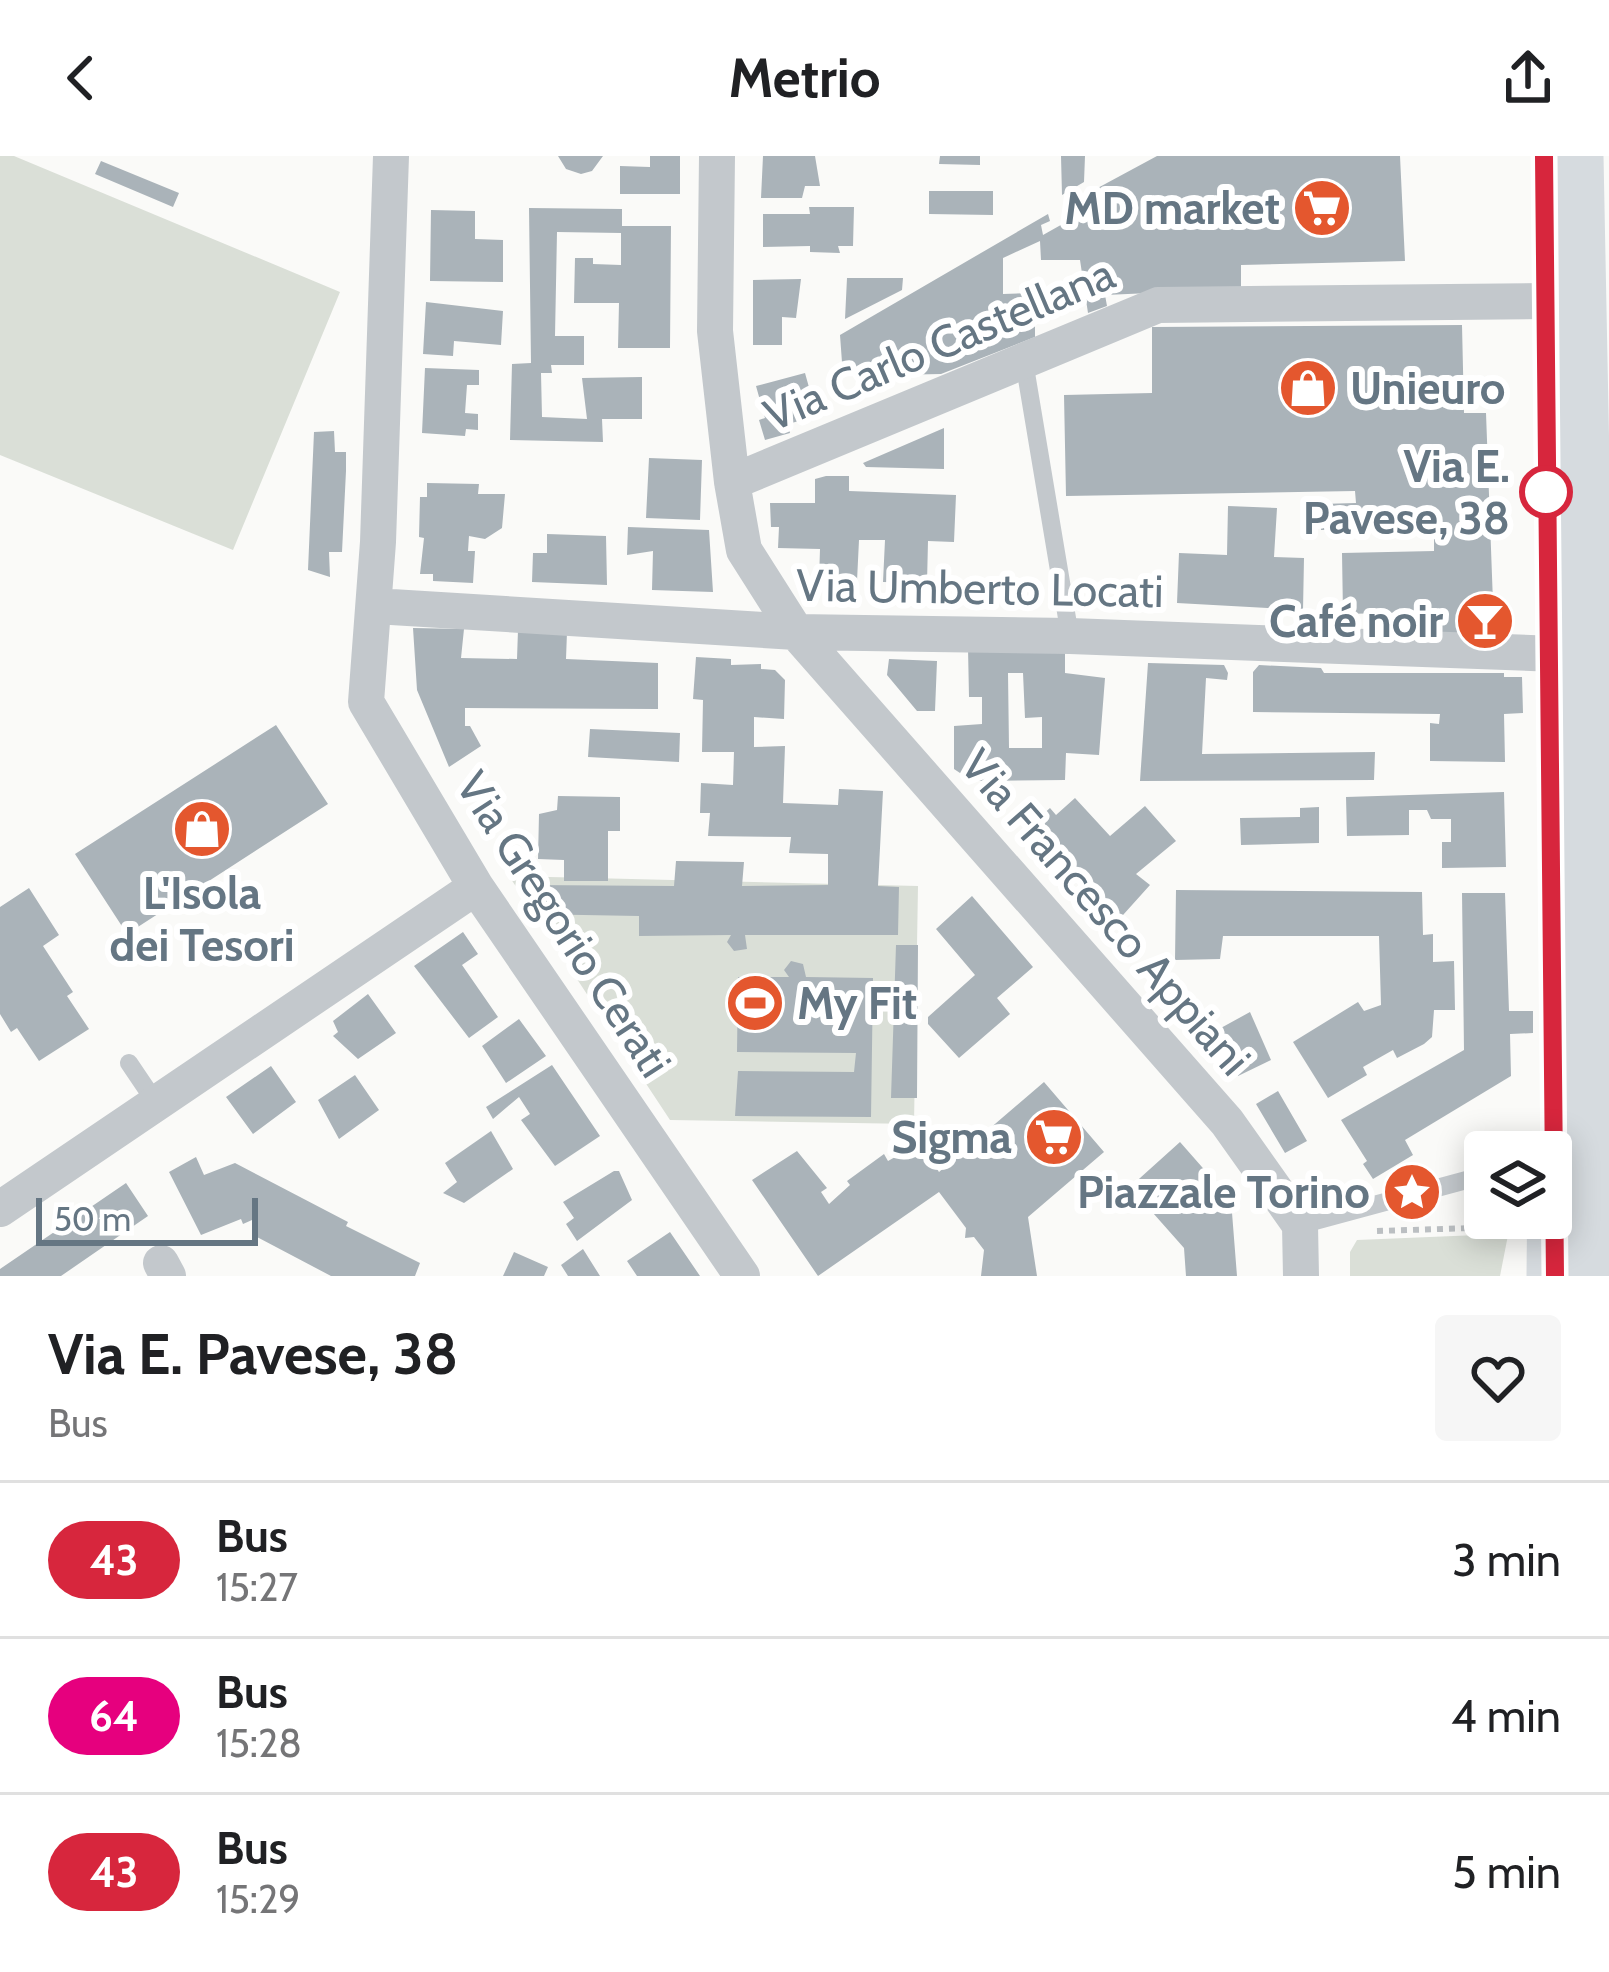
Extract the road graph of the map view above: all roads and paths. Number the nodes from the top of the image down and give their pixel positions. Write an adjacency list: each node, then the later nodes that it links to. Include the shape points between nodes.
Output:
1 (392, 156): 8 (street, Via Gregorio Cerati)
2 (717, 156): 7 (street, Via Francesco Appiani, via 715,331)
3 (1544, 156): 5 (main road)
4 (1575, 156): 5 (main road)
5 (1577, 288): 6 (street, Via Carlo Castellana, via 1158,305); 11 (main road)
6 (1024, 361): 7 (street, Via Carlo Castellana); 10 (lane)
7 (732, 482): 9 (street, Via Francesco Appiani, via 744,550)
8 (375, 605): 9 (street, Via Umberto Locati); 12 (street, Via Gregorio Cerati, via 366,702)
9 (796, 632): 10 (street, Via Umberto Locati); 18 (street, Via Francesco Appiani, via 1227,1122)
10 (1070, 636): 11 (street, Via Umberto Locati)
11 (1566, 655): 16 (main road)
12 (476, 886): 14 (street); 21 (street, Via Gregorio Cerati)
13 (129, 1063): 14 (lane)
14 (156, 1103): 17 (street)
15 (1464, 1181): 18 (lane)
16 (1576, 1198): 23 (main road); 24 (main road); 25 (main road)
17 (0, 1209)
18 (1300, 1225): 22 (street)
19 (1464, 1228): 20 (path)
20 (1359, 1231)
21 (742, 1276)
22 (1301, 1276)
23 (1520, 1276)
24 (1555, 1276)
25 (1597, 1276)

